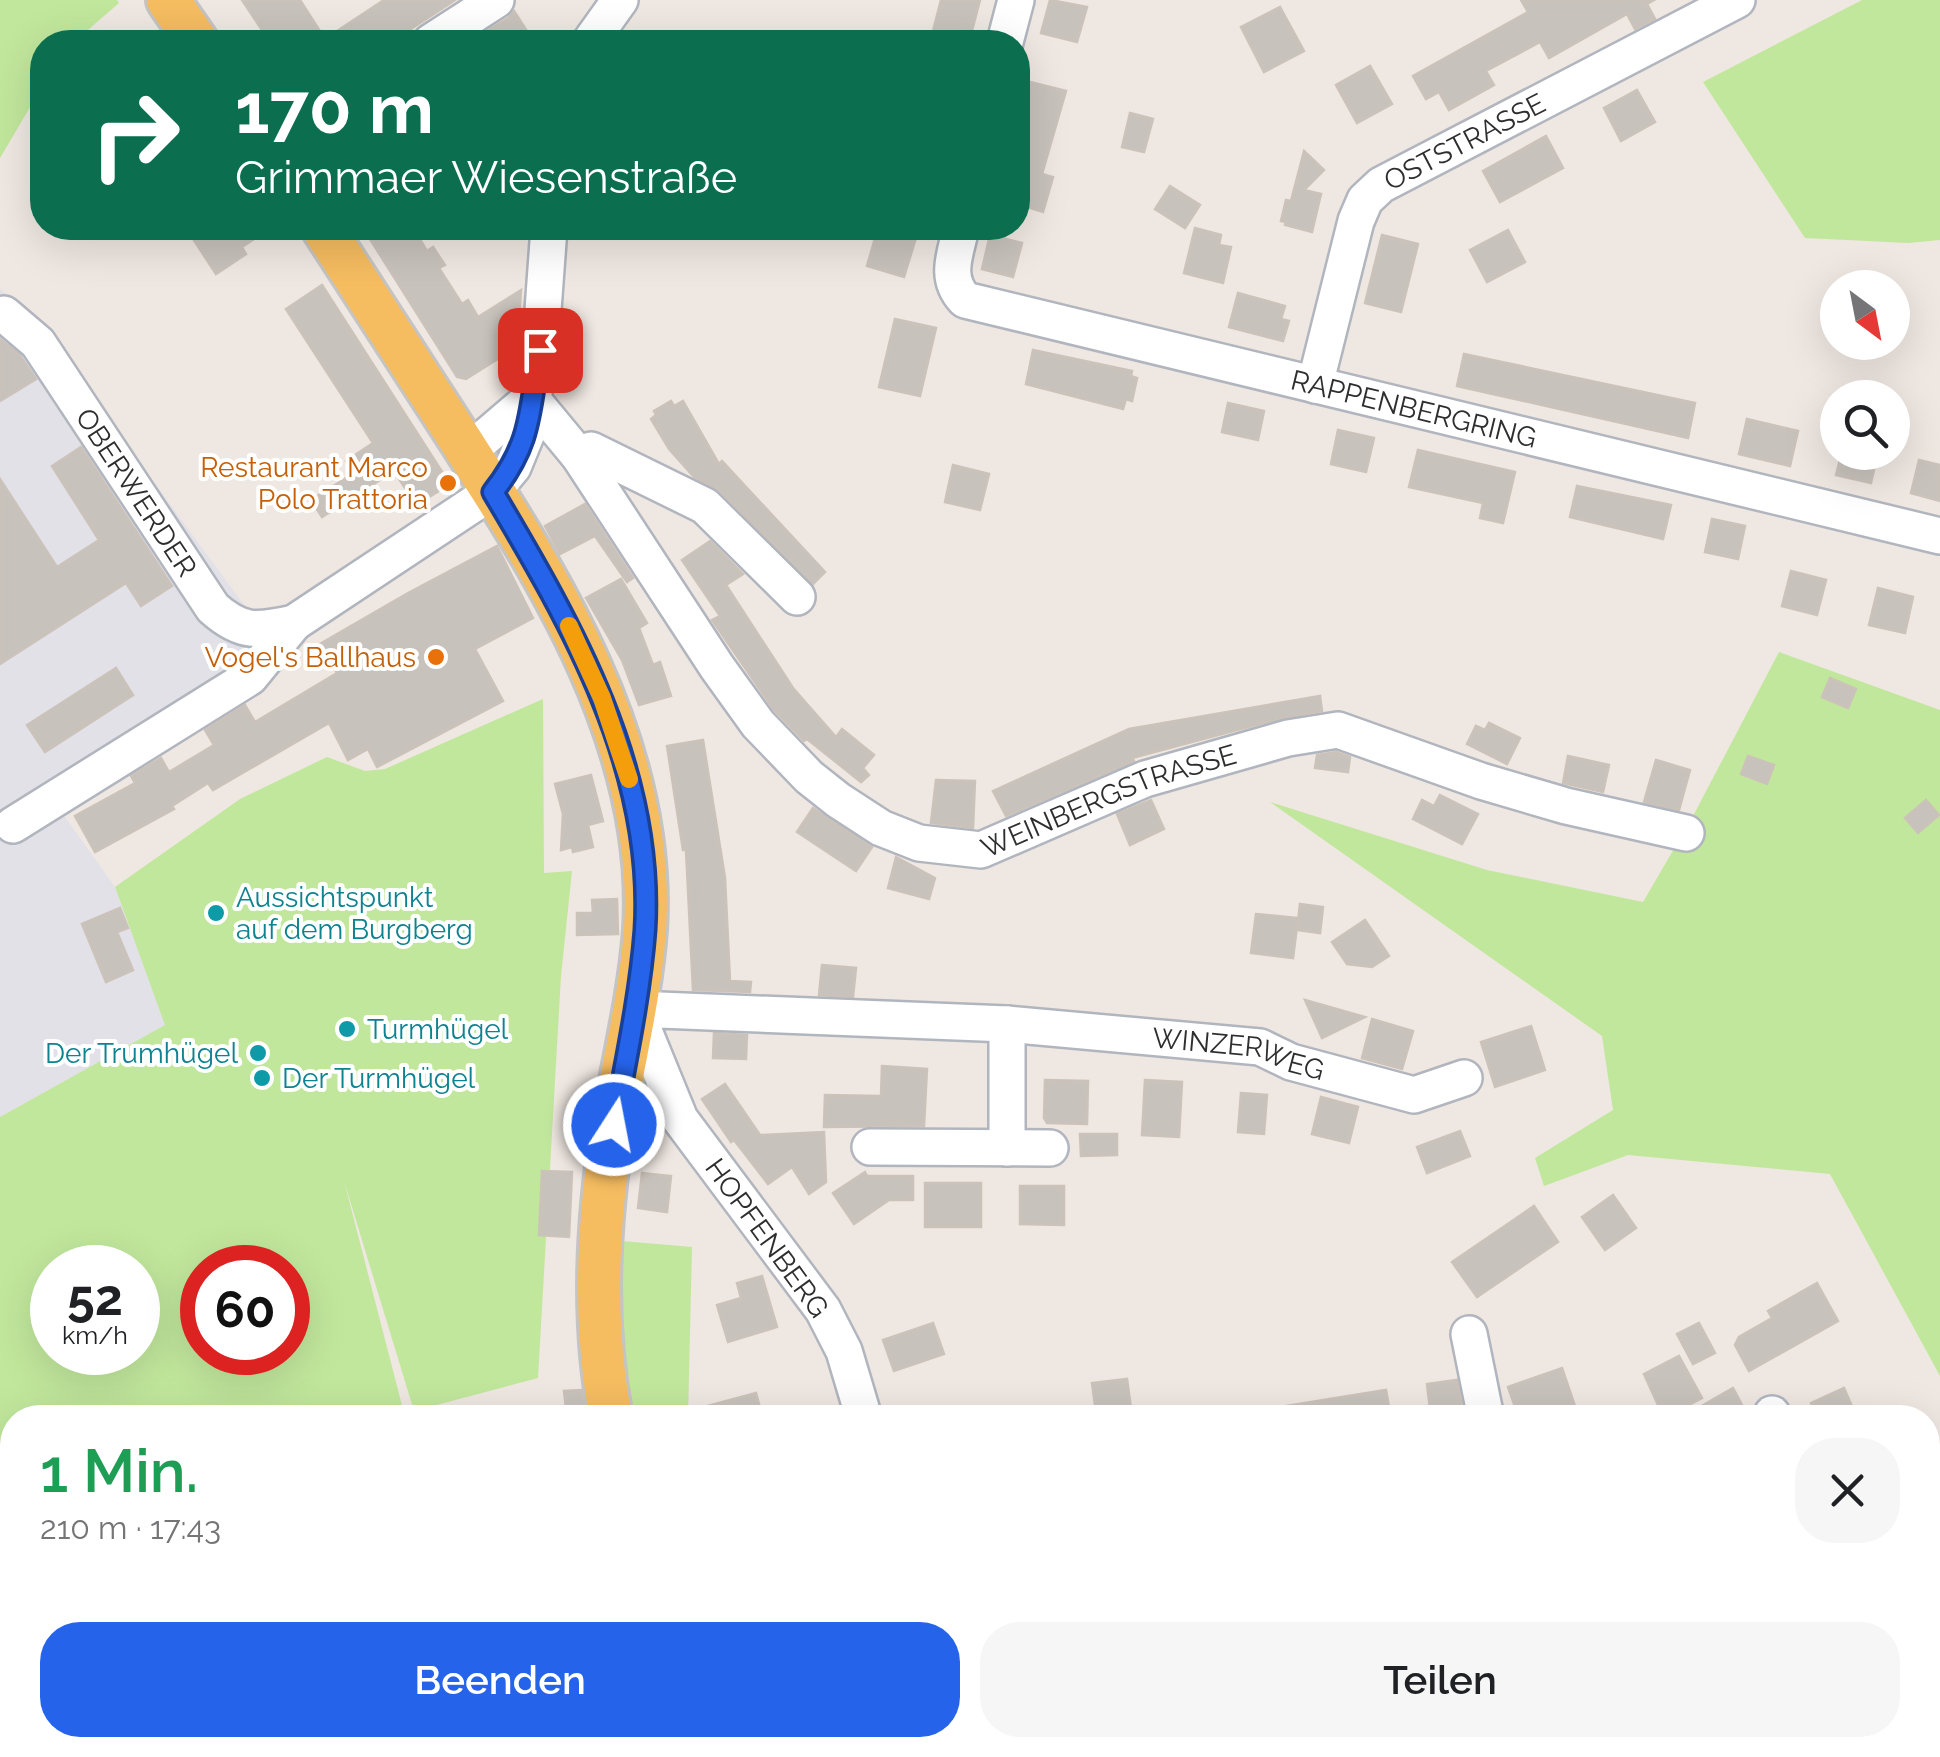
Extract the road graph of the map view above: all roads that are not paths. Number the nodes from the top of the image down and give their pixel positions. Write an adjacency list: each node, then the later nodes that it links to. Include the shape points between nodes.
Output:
1 (168, 0): 6 (main road)
2 (496, 0): 7 (street)
3 (620, 0): 8 (street)
4 (1016, 0): 9 (street)
5 (1737, 0): 14 (street, OSTSTRASSE, via 1365,200)
6 (189, 30)
7 (450, 30)
8 (599, 30)
9 (1009, 30)
10 (331, 240): 16 (main road)
11 (548, 240): 15 (street)
12 (958, 240): 14 (street, RAPPENBERGRING, via 950,275 965,300)
13 (1, 314): 21 (street, OBERWERDER, via 38,342 213,608 231,624 258,630)
14 (1315, 385): 19 (street, RAPPENBERGRING)
15 (531, 398): 16 (street); 17 (street, WEINBERGSTRASSE); 18 (street, via 529,428 513,467)
16 (468, 452): 18 (main road)
17 (579, 456): 20 (street, via 590,450 705,506); 23 (street, WEINBERGSTRASSE, via 758,724 838,800 919,843 981,850 1145,780 1338,730 1566,806)
18 (493, 492): 21 (street, OBERWERDER); 24 (main road, via 574,636 626,763 644,874)
19 (1940, 536)
20 (798, 597)
21 (294, 623): 22 (street, OBERWERDER, via 250,677)
22 (13, 825)
23 (1686, 833)
24 (635, 1009): 25 (street, WINZERWEG); 31 (main road, via 602,1210 598,1290); 32 (street, HOPFENBERG, via 680,1120 824,1310)
25 (1008, 1024): 26 (street, WINZERWEG, via 1260,1046 1291,1062 1414,1095); 28 (street)
26 (1464, 1078)
27 (870, 1146): 28 (street)
28 (1007, 1148): 29 (street)
29 (1050, 1148)
30 (1469, 1334): 33 (street)
31 (610, 1405)
32 (860, 1405)
33 (1483, 1405)

